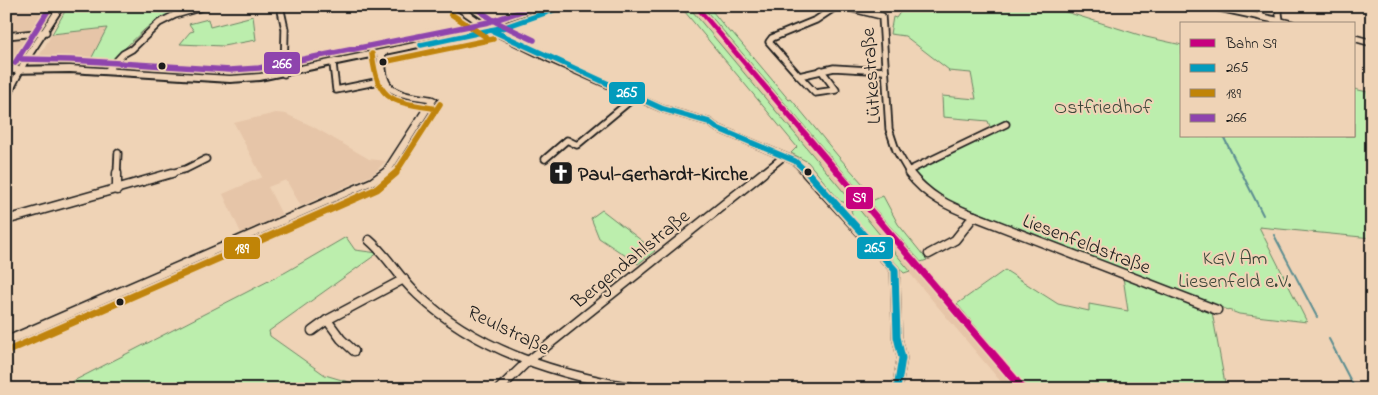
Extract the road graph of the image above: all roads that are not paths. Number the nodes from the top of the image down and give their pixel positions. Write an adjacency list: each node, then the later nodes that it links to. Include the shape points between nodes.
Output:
1 (61, 6): 15 (street)
2 (206, 6): 24 (street, via 159,23)
3 (280, 6): 26 (street, via 284,30)
4 (456, 6): 14 (street)
5 (566, 6): 14 (main road)
6 (837, 6): 27 (street, via 816,20 769,40)
7 (841, 6): 25 (street, Lütkestraße, via 882,16)
8 (1210, 6): 11 (street)
9 (1260, 6): 11 (street)
10 (1278, 6): 12 (street)
11 (1261, 17): 12 (street)
12 (1280, 21): 13 (street)
13 (1284, 22)
14 (491, 30): 19 (main road); 29 (street)
15 (46, 32): 16 (street); 21 (street)
16 (6, 36)
17 (1356, 39): 18 (street)
18 (1372, 43)
19 (381, 53): 20 (main road); 28 (street)
20 (333, 64): 26 (main road); 28 (street, via 336,90)
21 (22, 68): 22 (main road); 24 (main road); 30 (street)
22 (6, 70)
23 (820, 70): 25 (street); 27 (street); 27 (street, via 836,90 815,93)
24 (107, 71): 26 (main road, via 230,79)
25 (885, 71): 36 (street, Lütkestraße, via 891,136)
26 (284, 74)
27 (799, 76)
28 (385, 80): 47 (street, via 397,92 433,98 387,171 373,181)
29 (636, 96): 33 (street, via 682,116 710,122); 35 (street, via 577,146 567,140)
30 (6, 98)
31 (1006, 124): 36 (street)
32 (118, 153): 38 (street)
33 (783, 157): 49 (street, Bergendahlstraße); 52 (street, via 795,161 806,171 894,270 897,337 902,358)
34 (206, 159): 38 (street, via 186,169)
35 (545, 159)
36 (908, 171): 37 (street, Lütkestraße)
37 (916, 180): 39 (street, Liesenfeldstraße, via 936,199)
38 (117, 190): 40 (street)
39 (974, 216): 42 (street, via 946,248); 44 (street, Liesenfeldstraße)
40 (6, 220)
41 (369, 240): 43 (street, Reulstraße, via 382,250)
42 (929, 254)
43 (404, 280): 45 (street); 49 (street, Reulstraße, via 439,312 493,346)
44 (1217, 310)
45 (327, 320): 46 (street); 48 (street)
46 (312, 331)
47 (6, 342)
48 (354, 351)
49 (527, 362): 50 (street, Bergendahlstraße); 51 (street, Reulstraße, via 584,378)
50 (499, 389)
51 (642, 389)
52 (897, 389)

